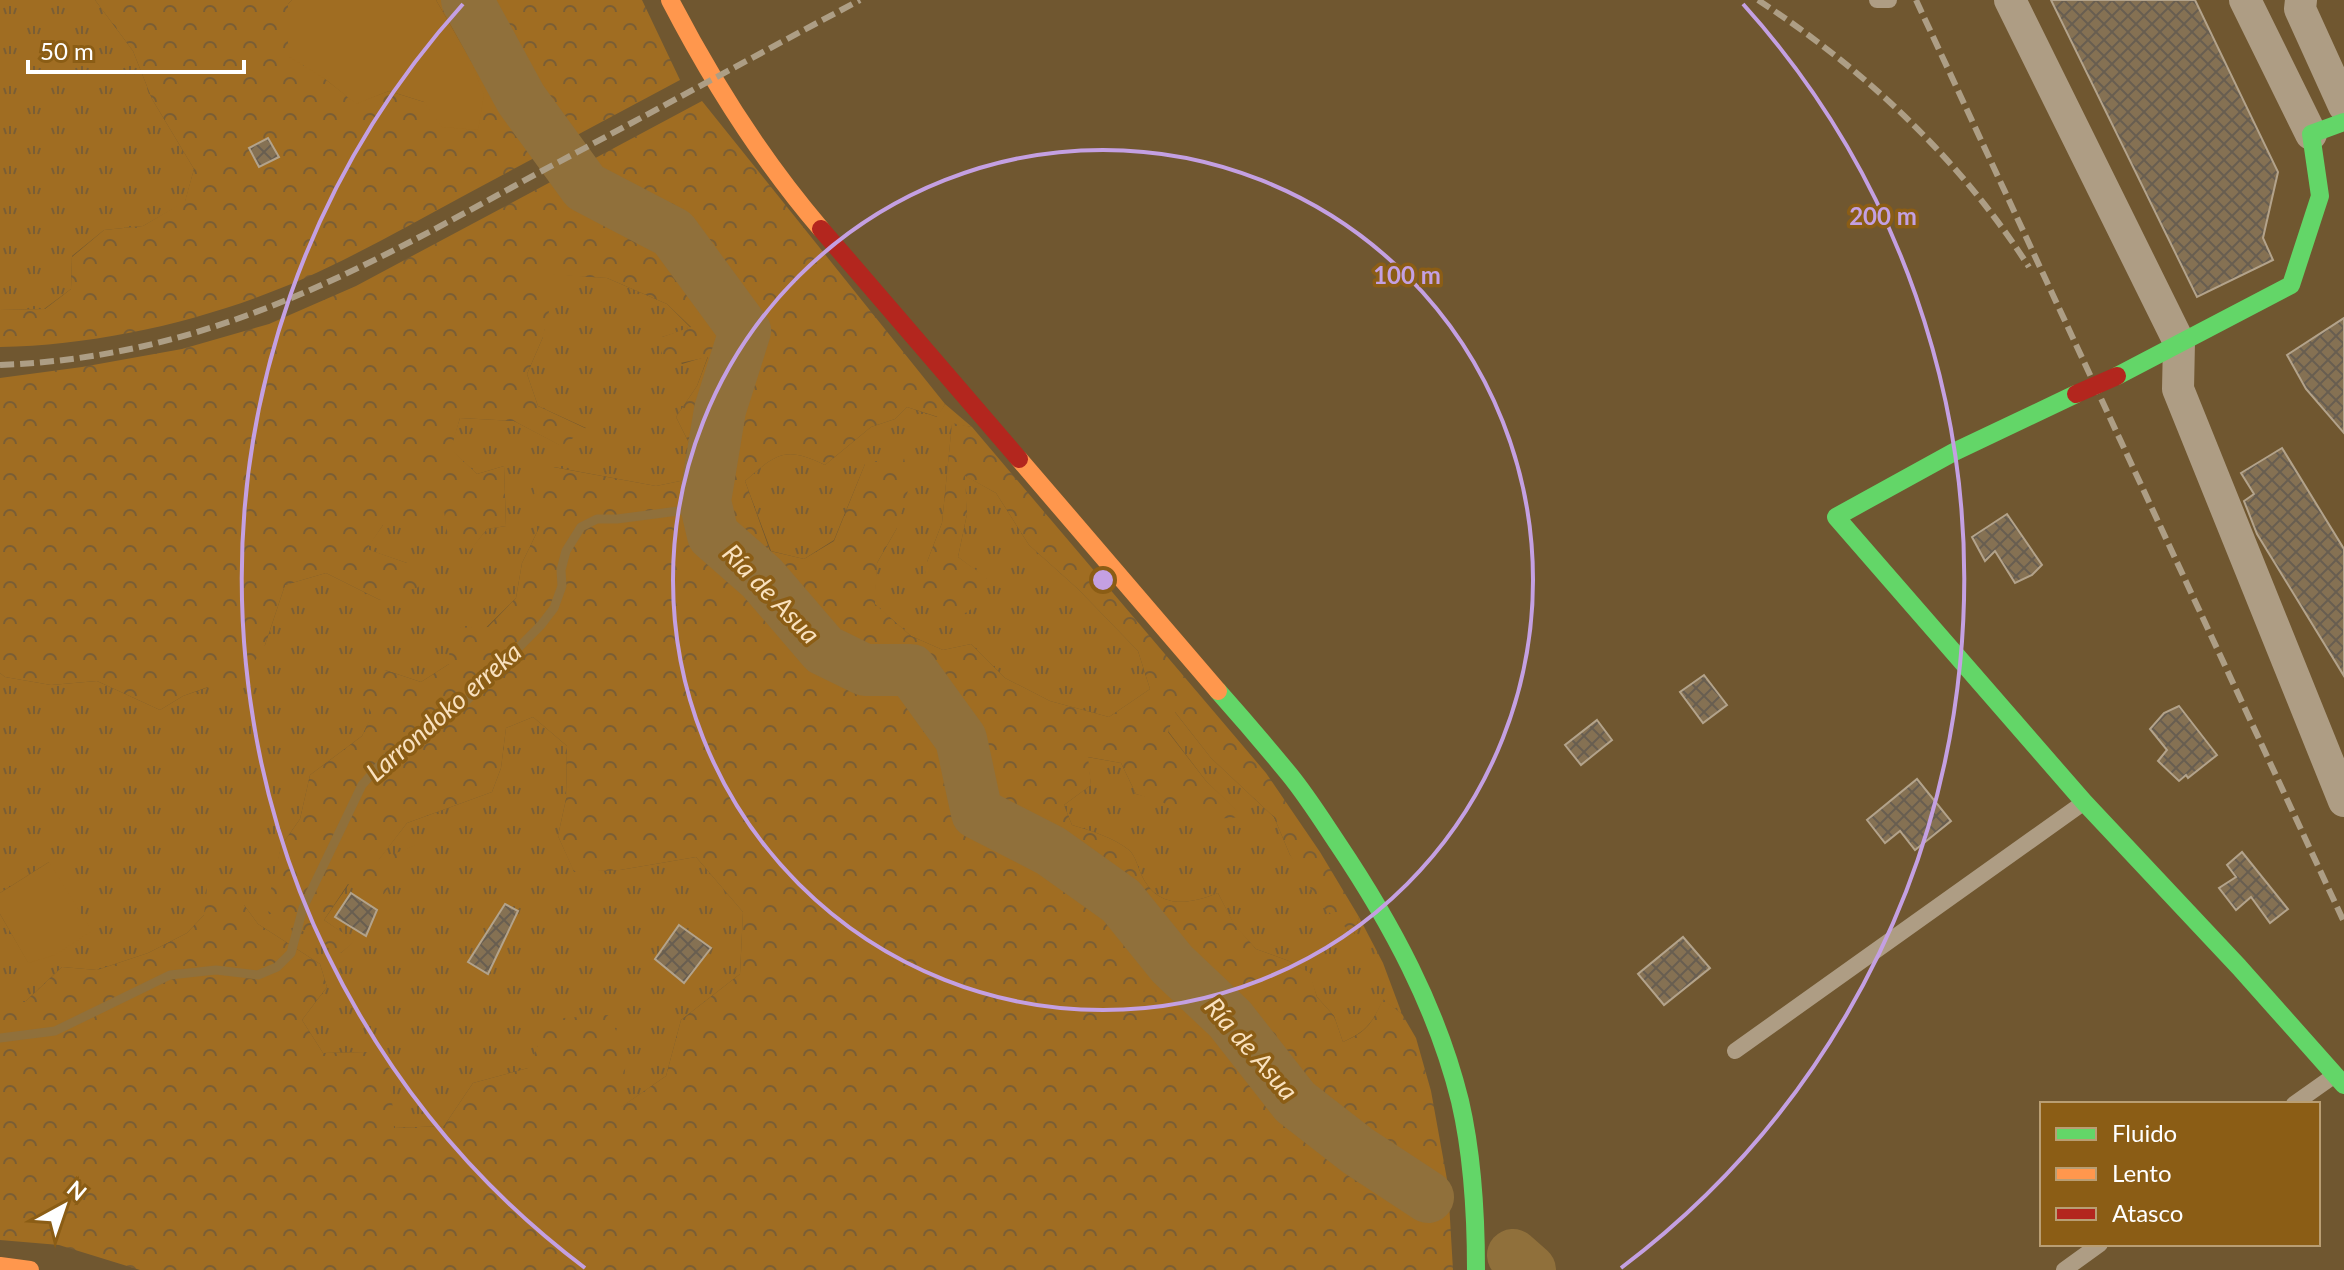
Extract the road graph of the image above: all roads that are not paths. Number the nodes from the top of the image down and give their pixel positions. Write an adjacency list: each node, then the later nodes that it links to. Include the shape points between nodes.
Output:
1 (670, 0): 17 (main road, via 738,119 803,208 1291,776 1350,857 1428,1000 1448,1053 1470,1154)
2 (2010, 0): 8 (street)
3 (2245, 0): 7 (street)
4 (2301, 0): 5 (street, via 2300,9)
5 (2344, 106)
6 (2344, 122): 7 (main road)
7 (2311, 134): 8 (main road, via 2320,196 2291,285)
8 (2179, 342): 9 (street, via 2178,389); 10 (main road, bridge, via 2117,376 2001,426 1836,517)
9 (2344, 801)
10 (2084, 802): 11 (lane); 12 (main road)
11 (1735, 1051)
12 (2340, 1079): 13 (lane)
13 (2298, 1102)
14 (2097, 1246): 18 (lane)
15 (0, 1266): 16 (main road)
16 (30, 1270)
17 (1476, 1270)
18 (2064, 1270)

